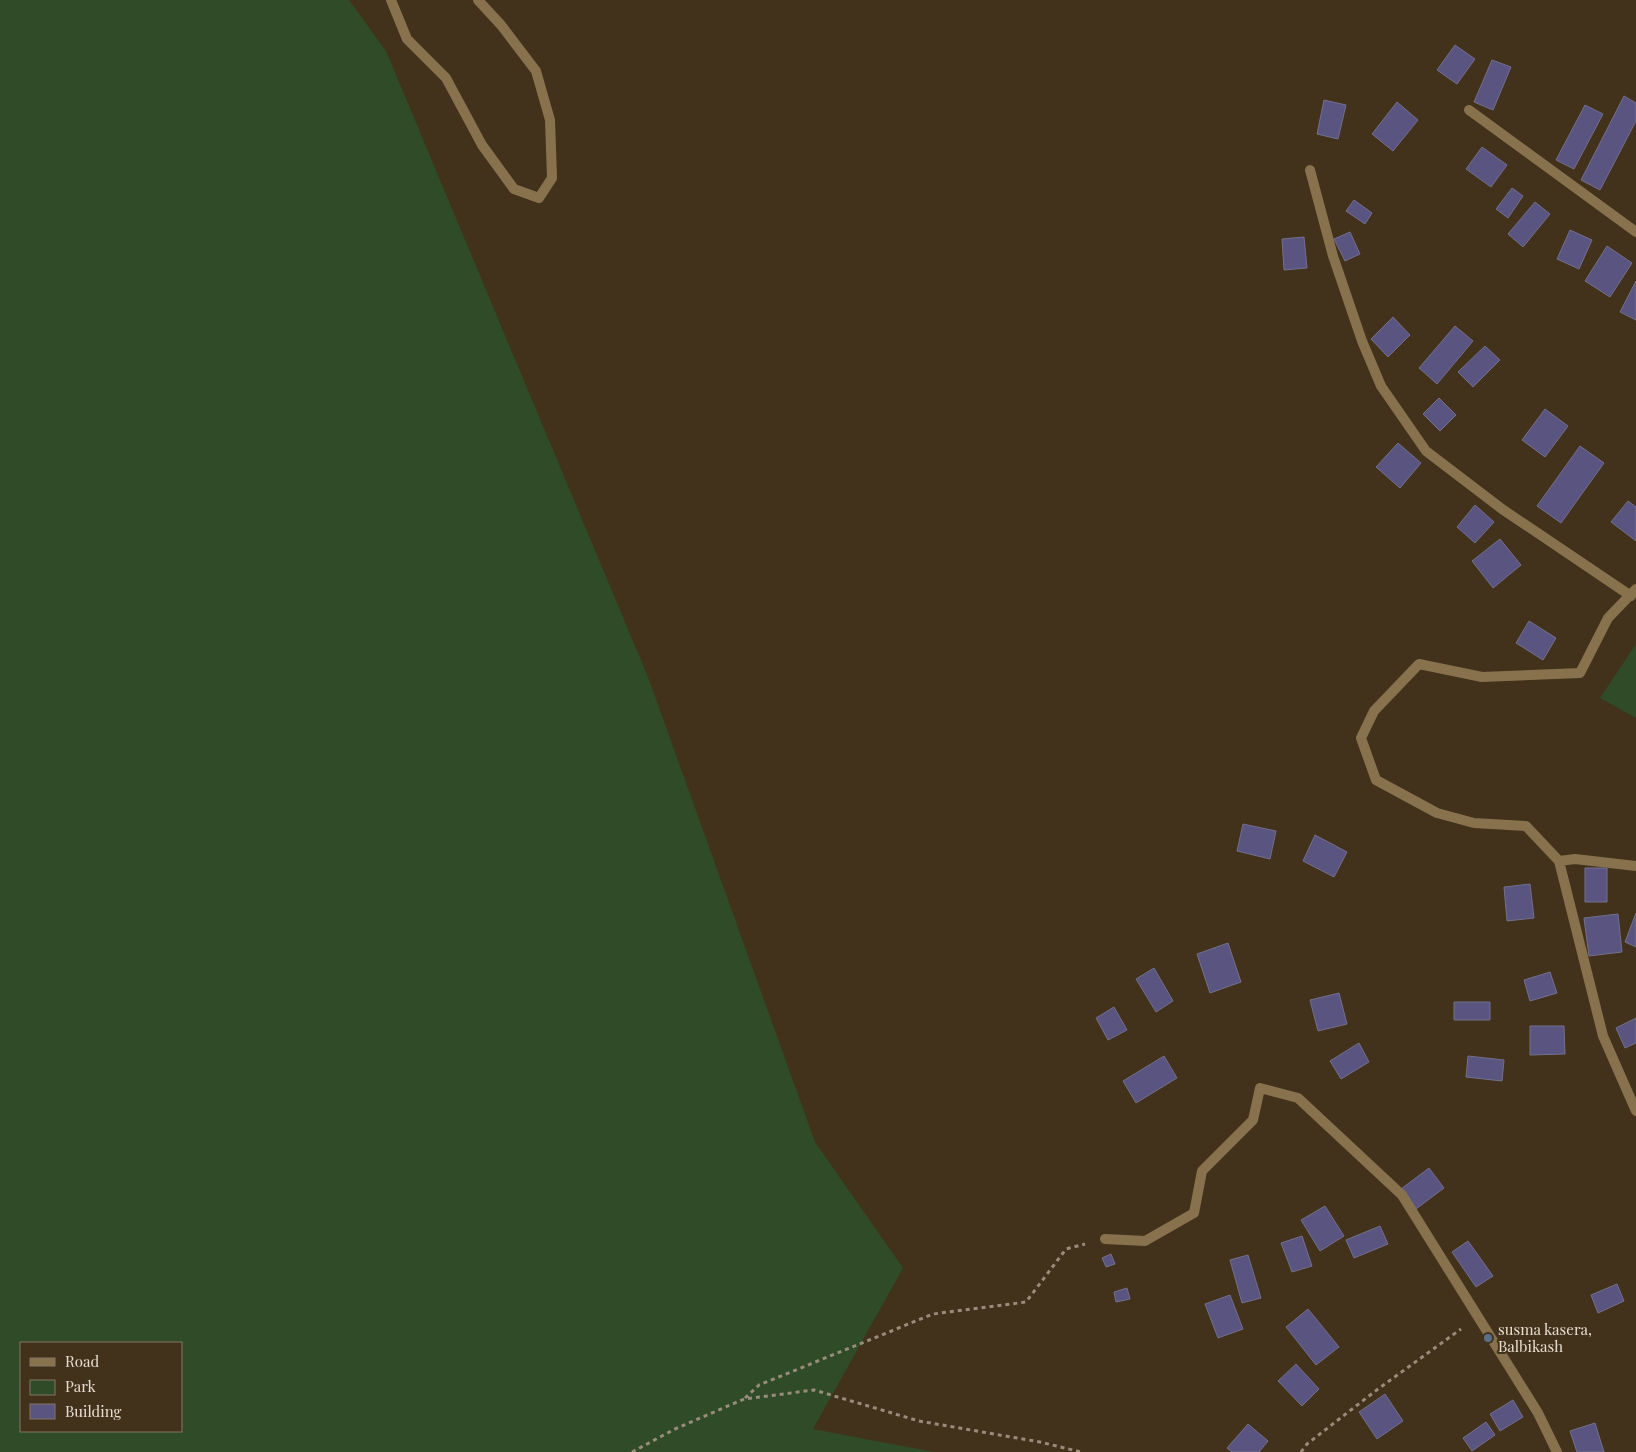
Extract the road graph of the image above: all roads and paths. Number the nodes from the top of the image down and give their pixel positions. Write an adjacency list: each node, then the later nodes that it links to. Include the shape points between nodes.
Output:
1 (391, 0): 2 (street, via 407,39 446,78 487,152 514,188 539,198 552,178 550,120 536,71)
2 (478, 0)
3 (1469, 110): 5 (street)
4 (1310, 170): 6 (street, via 1333,256 1362,341 1381,386 1426,451 1502,508)
5 (1636, 232)
6 (1633, 592): 7 (street, via 1608,618 1580,673 1482,677 1419,664 1374,711 1360,738 1376,780 1437,813 1474,823 1526,826)
7 (1559, 861): 8 (street, via 1575,859); 9 (street, via 1603,1036)
8 (1636, 866)
9 (1636, 1111)
10 (1104, 1239): 11 (street, via 1145,1241 1194,1213 1202,1171 1252,1120 1260,1088 1298,1098 1402,1195); 12 (path, via 1066,1249 1026,1302 933,1314 759,1384)
11 (1478, 1316): 15 (path, via 1378,1389); 16 (street, via 1538,1413)
12 (744, 1399): 13 (path); 14 (path, via 814,1390 919,1421)
13 (632, 1452)
14 (1081, 1452)
15 (1301, 1452)
16 (1557, 1452)

